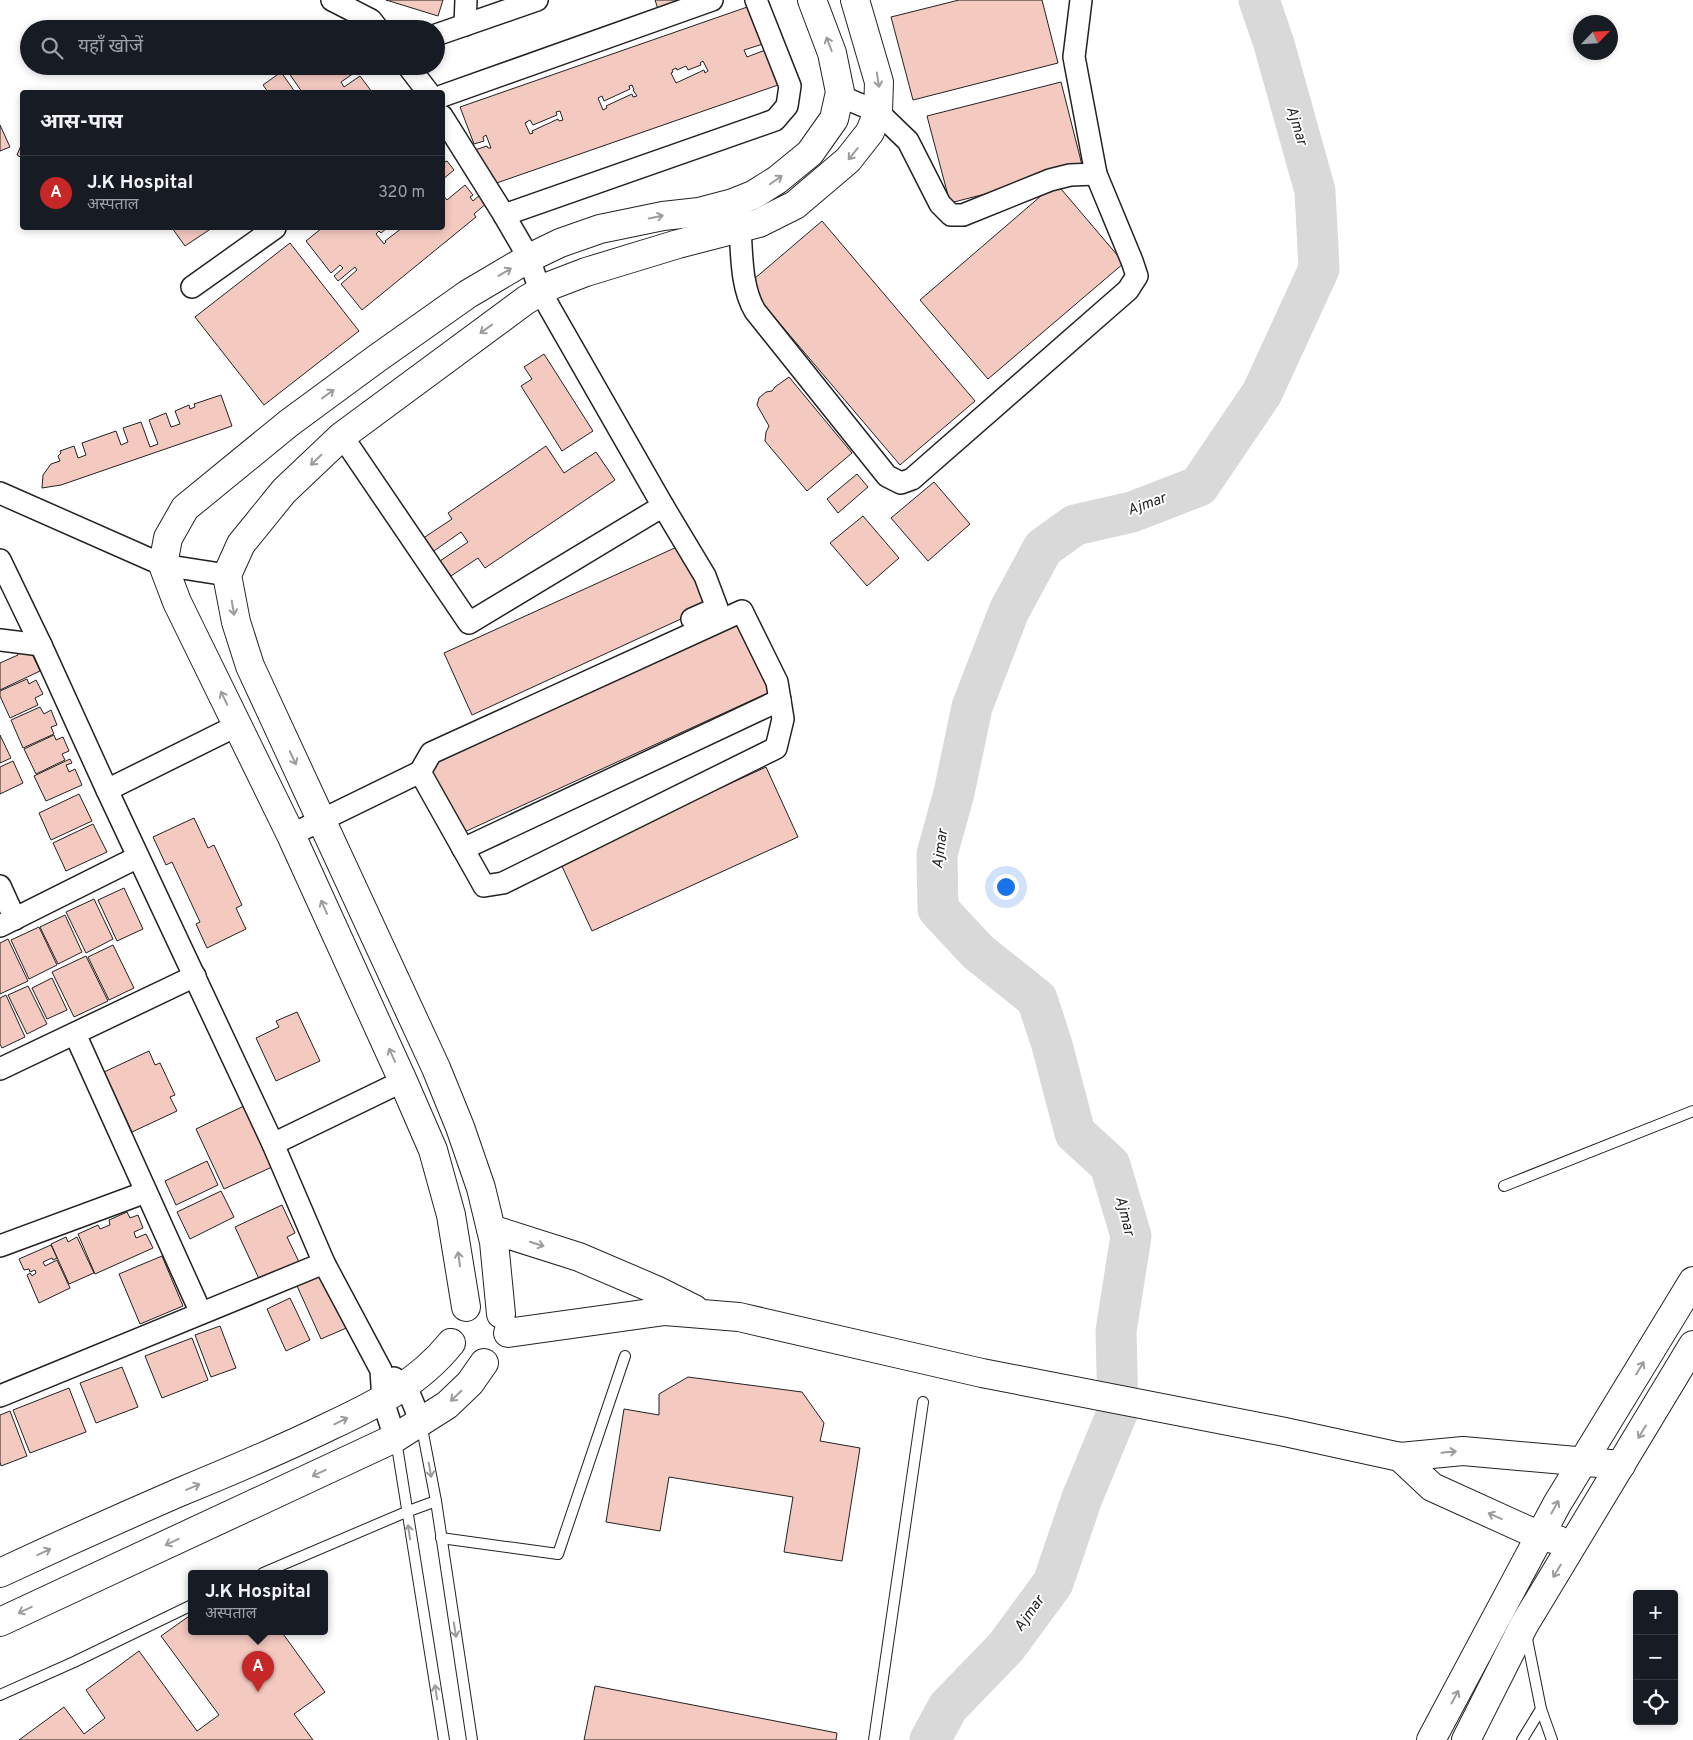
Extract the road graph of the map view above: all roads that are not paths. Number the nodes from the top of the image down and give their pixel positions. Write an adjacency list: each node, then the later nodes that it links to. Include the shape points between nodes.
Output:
1 (332, 0): 9 (street)
2 (466, 0): 10 (street)
3 (537, 0): 10 (street)
4 (712, 0): 14 (street)
5 (756, 0): 19 (street, via 790,86 787,106 775,120)
6 (812, 0): 15 (street, one-way to 6, via 832,53)
7 (855, 0): 16 (street, one-way to 16, via 879,82)
8 (1081, 0): 18 (street, via 1074,57)
9 (371, 20)
10 (465, 25): 11 (street)
11 (445, 32)
12 (415, 75): 13 (street)
13 (426, 90)
14 (445, 95)
15 (840, 96): 16 (street); 20 (street, one-way to 15, via 733,203 777,180 810,153 834,119)
16 (878, 112): 18 (street, via 908,141 940,204 950,215 963,215 1050,180); 21 (street, one-way to 21, via 870,132 848,160 819,186 795,205)
17 (445, 121): 19 (street)
18 (1096, 174): 21 (street, via 1137,276 1128,290 912,479 901,483 887,476 755,310 745,289)
19 (504, 215): 23 (street)
20 (701, 225): 21 (street); 23 (street, one-way to 20, via 600,229 663,216); 25 (street)
21 (740, 229)
22 (272, 230): 24 (street)
23 (529, 258): 25 (street); 30 (street, one-way to 23, via 168,538 185,508 289,423 376,359 468,294)
24 (192, 287)
25 (540, 291): 26 (street, one-way to 26); 28 (street)
26 (342, 436): 28 (street, via 469,623); 31 (street, one-way to 31, via 284,491 241,544)
27 (0, 493): 30 (street)
28 (664, 506): 35 (street, via 705,576 717,608)
29 (0, 560): 33 (street)
30 (163, 565): 31 (street); 36 (street, one-way to 30, via 177,602)
31 (227, 575): 39 (street, one-way to 39, via 236,622 250,666)
32 (0, 640): 33 (street)
33 (41, 645): 38 (street)
34 (780, 700): 37 (street, via 777,682 742,611 432,753); 41 (street); 41 (street, via 783,719 776,748 503,883 484,886)
35 (480, 719)
36 (238, 725): 38 (street); 40 (street)
37 (420, 772): 39 (street); 41 (street)
38 (107, 790): 42 (street)
39 (321, 819): 40 (street); 53 (street, via 460,1127 482,1188)
40 (291, 835): 48 (street, one-way to 40)
41 (463, 849)
42 (138, 858): 44 (street); 45 (street)
43 (0, 886): 44 (street)
44 (7, 922)
45 (194, 976): 46 (street); 50 (street)
46 (75, 1034): 47 (street); 52 (street)
47 (0, 1069)
48 (403, 1081): 50 (street); 57 (street, one-way to 48, via 451,1215 432,1150)
49 (1693, 1111): 51 (lane)
50 (273, 1144): 55 (street)
51 (1504, 1186)
52 (146, 1192): 54 (street); 58 (street)
53 (491, 1229): 59 (street, one-way to 59, via 579,1257); 60 (street)
54 (0, 1246)
55 (324, 1263): 58 (street); 65 (street)
56 (1693, 1281): 73 (street, one-way to 56)
57 (466, 1307): 60 (street, via 484,1304 493,1308); 61 (street, via 452,1320 449,1329)
58 (201, 1313): 67 (street)
59 (704, 1314): 60 (street, via 665,1310); 72 (street, via 739,1317 982,1373)
60 (504, 1324): 64 (street, via 506,1343 494,1359)
61 (451, 1343): 64 (street, via 465,1360); 66 (street)
62 (1693, 1345): 74 (street, one-way to 74)
63 (625, 1356): 78 (lane, via 558,1554)
64 (484, 1363): 70 (street, one-way to 70, via 470,1383 447,1405)
65 (381, 1370): 66 (street); 68 (street)
66 (406, 1386): 68 (street); 70 (street)
67 (0, 1396)
68 (383, 1401): 71 (street); 81 (street, one-way to 68, via 111,1521 292,1445)
69 (923, 1402): 89 (lane)
70 (421, 1422): 71 (street); 75 (lane, one-way to 75)
71 (395, 1438): 76 (lane); 83 (street, one-way to 83)
72 (1400, 1457): 73 (street, one-way to 73, via 1463,1451); 77 (street, one-way to 72, via 1432,1487)
73 (1583, 1461): 74 (street); 77 (street, one-way to 73)
74 (1621, 1466): 79 (street)
75 (436, 1501): 76 (lane); 78 (lane)
76 (406, 1512): 80 (lane); 87 (lane, one-way to 76)
77 (1540, 1536): 79 (street); 90 (street, one-way to 77)
78 (441, 1538): 88 (lane, one-way to 88)
79 (1574, 1544): 84 (street, one-way to 84)
80 (270, 1570)
81 (0, 1573)
82 (188, 1607): 85 (lane)
83 (0, 1622)
84 (1524, 1625): 86 (lane); 91 (street)
85 (0, 1695)
86 (1541, 1709): 92 (lane); 93 (lane)
87 (444, 1740)
88 (472, 1740)
89 (874, 1740)
90 (1431, 1740)
91 (1466, 1740)
92 (1522, 1740)
93 (1552, 1740)

